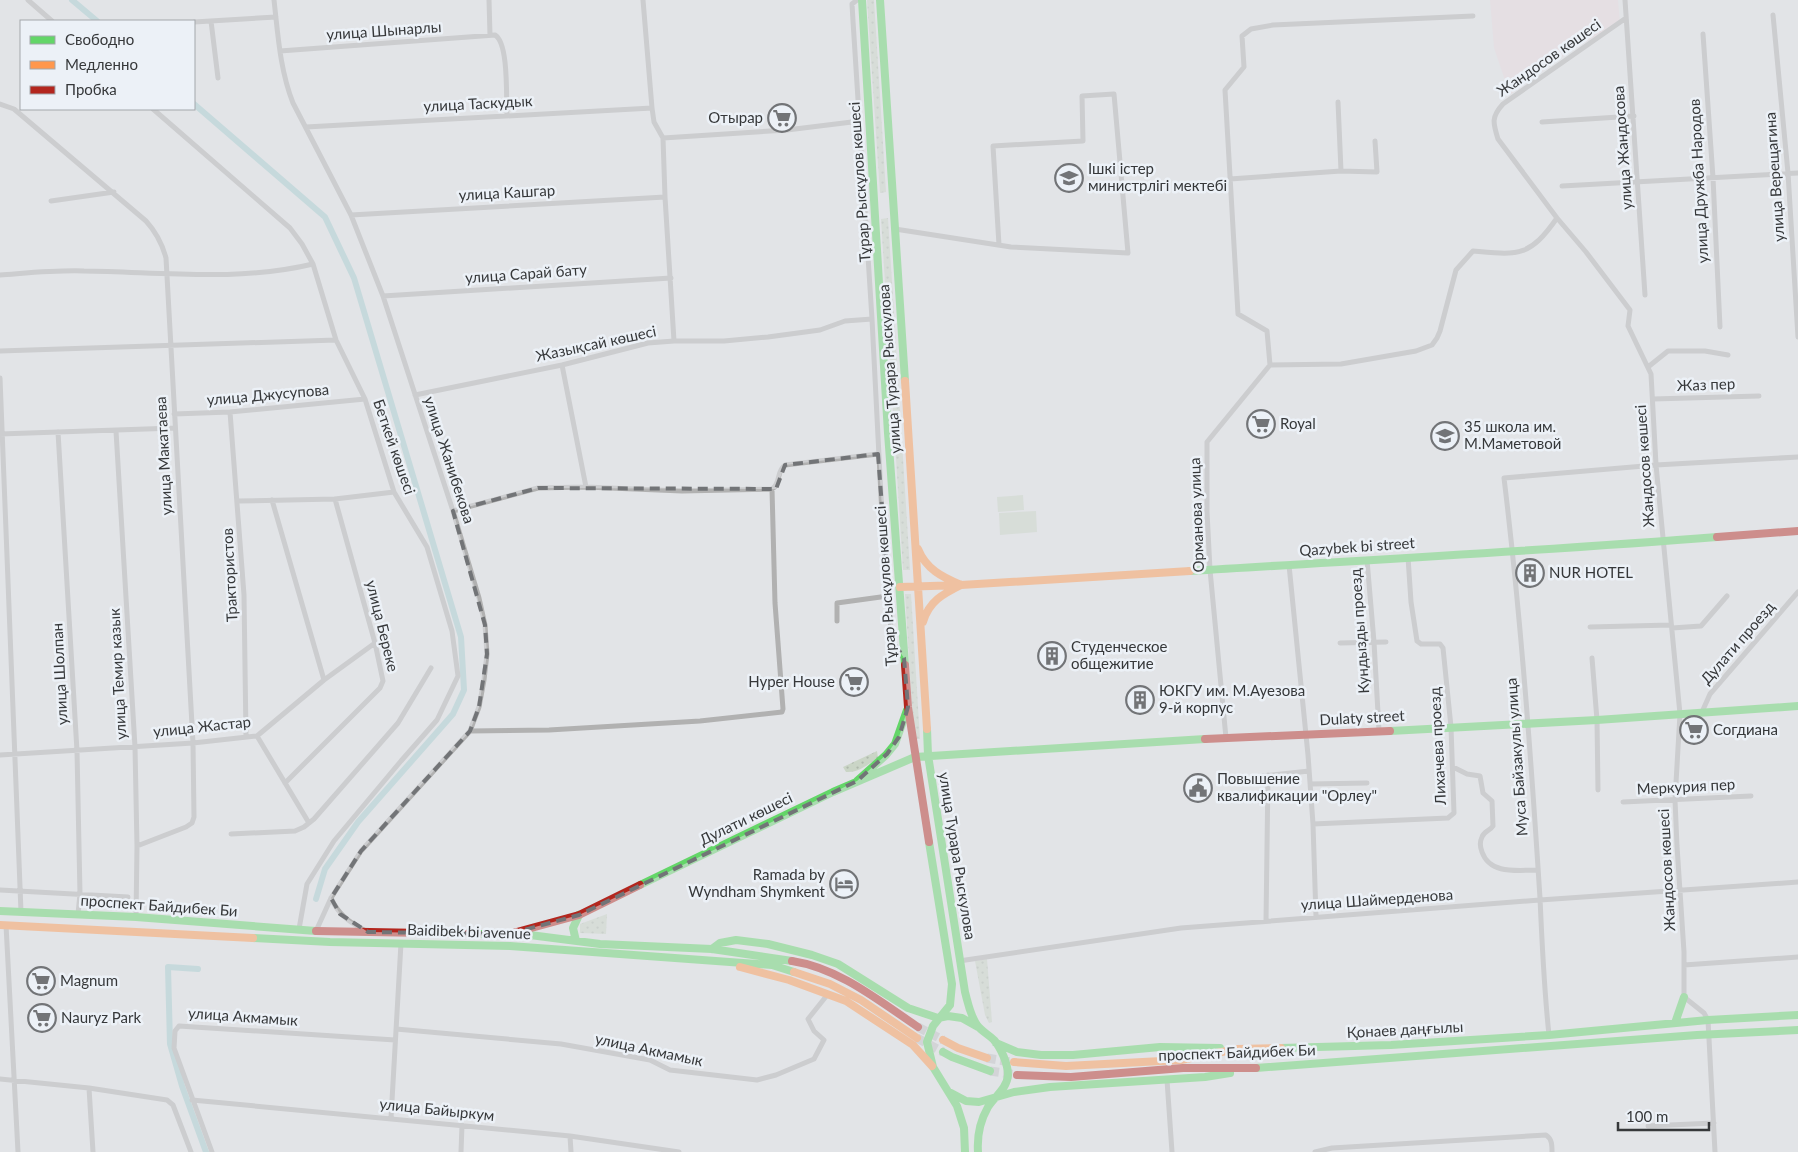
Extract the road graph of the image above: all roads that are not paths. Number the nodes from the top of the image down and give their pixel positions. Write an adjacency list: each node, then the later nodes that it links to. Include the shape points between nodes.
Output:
1 (28, 0): 13 (street)
2 (274, 0): 11 (street, улица Жанибекова)
3 (488, 0): 17 (street)
4 (643, 0): 22 (street)
5 (857, 0): 26 (street, via 852,4)
6 (862, 0): 42 (main road, Тұрар Рыскұлов көшесі)
7 (880, 0): 41 (main road, улица Турара Рыскулова)
8 (1625, 0): 12 (street, улица Жандосова)
9 (1773, 15): 32 (street, улица Верещагина)
10 (1473, 16): 35 (street, via 1273,25 1251,29 1242,36 1244,67 1224,90)
11 (276, 17): 14 (street); 18 (street, улица Жанибекова)
12 (1626, 18): 25 (street, улица Жандосова); 44 (street, Жандосов көшесі, via 1503,104 1495,113 1493,124 1498,139)
13 (51, 20)
14 (211, 21): 15 (street); 19 (street)
15 (195, 22)
16 (1703, 34): 34 (street, улица Дружба Народов)
17 (490, 35): 18 (street, улица Шынарлы); 24 (street, via 498,36 502,44)
18 (280, 51): 28 (street, улица Жанибекова, via 287,88)
19 (218, 78)
20 (1338, 102): 31 (street)
21 (0, 104): 38 (street, улица Макатаева, via 14,109)
22 (652, 108): 24 (street, улица Таскудык); 29 (street, via 654,122)
23 (154, 110): 47 (street, Беткей көшесі, via 290,228)
24 (507, 115): 28 (street, улица Таскудык)
25 (1634, 116): 27 (street); 36 (street, улица Жандосова)
26 (860, 121): 29 (street, via 787,130); 53 (street)
27 (1542, 122)
28 (306, 127): 43 (street, улица Жанибекова)
29 (663, 138): 39 (street)
30 (1375, 140): 31 (street, via 1377,172)
31 (1341, 171): 35 (street)
32 (1788, 173): 33 (street); 34 (street); 55 (street, улица Верещагина)
33 (1798, 173)
34 (1712, 178): 36 (street); 54 (street, улица Дружба Народов)
35 (1230, 179): 62 (street, via 1238,314 1267,332)
36 (1638, 182): 37 (street); 51 (street, улица Жандосова)
37 (1562, 186)
38 (114, 192): 40 (street); 49 (street, улица Макатаева, via 157,234 166,258)
39 (665, 197): 43 (street, улица Кашгар); 50 (street)
40 (51, 201)
41 (893, 205): 42 (main road); 45 (main road, улица Турара Рыскулова)
42 (876, 207): 74 (main road, Тұрар Рыскұлов көшесі)
43 (351, 215): 52 (street, улица Жанибекова)
44 (1557, 218): 62 (street, via 1538,242 1521,252 1508,254 1473,250 1456,270 1438,338 1432,345 1416,351 1341,364); 63 (street, Жандосов көшесі, via 1630,310 1628,326)
45 (894, 229): 46 (street); 87 (main road, улица Турара Рыскулова)
46 (999, 245): 46 (street, via 1128,253 1114,94 1082,96 1083,141 993,146)
47 (313, 264): 49 (street, via 270,272); 56 (street, Беткей көшесі)
48 (0, 275): 49 (street, via 83,271)
49 (166, 275): 58 (street, улица Макатаева)
50 (671, 278): 52 (street, улица Сарай бату); 57 (street)
51 (1646, 295)
52 (383, 296): 65 (street, улица Жанибекова)
53 (872, 319): 57 (street, Жазықсай көшесі, via 845,321 820,330 768,337); 76 (street)
54 (1720, 327)
55 (1798, 336)
56 (336, 340): 58 (street); 67 (street, Беткей көшесі)
57 (674, 341): 61 (street, Жазықсай көшесі, via 648,343)
58 (170, 346): 59 (street); 70 (street, улица Макатаева)
59 (0, 351)
60 (1728, 355): 63 (street, via 1668,351)
61 (562, 365): 65 (street, Жазықсай көшесі); 80 (street)
62 (1270, 365): 94 (street, Орманова улица, via 1207,442)
63 (1648, 367): 68 (street, Жандосов көшесі)
64 (0, 378): 75 (street)
65 (416, 395): 86 (street, улица Жанибекова)
66 (1759, 396): 68 (street, Жаз пер)
67 (365, 399): 69 (street, улица Джусупова); 82 (street, Беткей көшесі)
68 (1653, 399): 79 (street, Жандосов көшесі)
69 (230, 412): 70 (street, улица Джусупова); 85 (street, Трактористов)
70 (174, 414): 71 (street, улица Макатаева)
71 (175, 428): 72 (street); 127 (street, улица Макатаева)
72 (116, 431): 73 (street); 128 (street, улица Темир казык)
73 (58, 432): 75 (street); 129 (street, улица Шолпан)
74 (888, 433): 76 (street); 97 (main road, Тұрар Рыскұлов көшесі)
75 (1, 434): 130 (street)
76 (877, 434): 77 (street)
77 (878, 454): 81 (street, via 785,465); 98 (street)
78 (1798, 457): 79 (street)
79 (1656, 465): 89 (street, Жандосов көшесі); 90 (street, Муса Байзакулы улица, via 1504,478)
80 (586, 487): 81 (street, via 682,491); 86 (street, via 538,488)
81 (772, 489): 121 (street, via 782,712 700,721)
82 (394, 492): 83 (street); 167 (street, Беткей көшесі, via 427,548 452,630 458,676 437,720 334,841 307,884)
83 (335, 499): 84 (street); 108 (street, улица Береке)
84 (272, 500): 85 (street); 113 (street)
85 (238, 501): 125 (street, Трактористов, via 244,595)
86 (453, 511): 121 (street, улица Жанибекова, via 485,625 487,654 484,680)
87 (914, 529): 95 (main road, via 925,564); 96 (main road, улица Турара Рыскулова)
88 (1798, 531): 89 (main road, Qazybek bi street)
89 (1664, 543): 90 (main road, Qazybek bi street); 103 (street, Жандосов көшесі)
90 (1513, 552): 91 (main road, Qazybek bi street); 119 (street, Муса Байзакулы улица)
91 (1408, 557): 92 (main road, Qazybek bi street); 120 (street, Лихачева проезд, via 1416,640 1421,644 1440,644 1443,648)
92 (1367, 560): 93 (main road, Qazybek bi street); 106 (street, Кундызды проезд)
93 (1289, 565): 94 (main road, Qazybek bi street); 124 (street)
94 (1210, 570): 95 (main road, Qazybek bi street); 126 (street, Орманова улица)
95 (961, 585): 96 (main road, Qazybek bi street); 105 (main road, via 930,604 924,614)
96 (918, 586): 97 (main road, Qazybek bi street); 105 (main road, Тұрар Рыскұлов көшесі)
97 (900, 587): 98 (street); 110 (main road, Тұрар Рыскұлов көшесі)
98 (888, 588): 100 (street)
99 (1798, 592): 116 (street, Дулати проезд, via 1710,694)
100 (888, 596): 102 (street, via 837,603); 110 (street, via 892,640)
101 (1727, 596): 103 (street, via 1701,626)
102 (837, 621)
103 (1671, 626): 104 (street); 117 (street, Жандосов көшесі)
104 (1590, 627)
105 (920, 638): 132 (main road, Тұрар Рыскұлов көшесі)
106 (1374, 642): 107 (street); 109 (street); 122 (street, Кундызды проезд)
107 (1386, 642)
108 (375, 643): 113 (street, улица Жастар); 139 (street, улица Береке, via 383,681 380,688)
109 (1340, 643)
110 (904, 658): 115 (main road, Тұрар Рыскұлов көшесі)
111 (1592, 658): 118 (street)
112 (431, 668): 146 (street, via 398,723)
113 (324, 680): 123 (street, улица Жастар)
114 (1798, 706): 116 (main road, Dulaty street)
115 (908, 708): 133 (main road, Тұрар Рыскұлов көшесі); 138 (main road, via 899,737 887,754)
116 (1702, 712): 117 (main road, Dulaty street)
117 (1680, 714): 118 (main road, Dulaty street); 144 (street, Жандосов көшесі)
118 (1597, 720): 119 (main road, Dulaty street); 142 (street)
119 (1527, 724): 120 (main road, Dulaty street); 150 (street, Муса Байзакулы улица)
120 (1451, 727): 122 (main road, Dulaty street); 134 (street, Лихачева проезд)
121 (470, 731): 157 (street, улица Жанибекова, via 361,852)
122 (1379, 731): 124 (main road, Dulaty street)
123 (257, 736): 125 (street, улица Жастар); 139 (street)
124 (1305, 736): 126 (main road, Dulaty street); 135 (street)
125 (246, 737): 127 (street, улица Жастар)
126 (1226, 738): 132 (main road, Dulaty street)
127 (193, 743): 128 (street, улица Жастар); 149 (street, улица Макатаева, via 192,823)
128 (135, 747): 129 (street, улица Жастар); 149 (street, улица Темир казык)
129 (76, 751): 130 (street, улица Жастар); 155 (street, улица Шолпан)
130 (16, 754): 131 (street, улица Жастар); 153 (street)
131 (0, 755)
132 (928, 755): 133 (main road, Дулати көшесі); 175 (main road, улица Турара Рыскулова)
133 (915, 757): 138 (main road, Дулати көшесі); 181 (main road, Тұрар Рыскұлов көшесі, via 952,984 950,1005)
134 (1453, 767): 147 (street, Лихачева проезд, via 1454,813 1448,818); 150 (street, via 1480,776 1483,794 1492,801 1493,826 1481,842 1486,861 1497,869)
135 (1309, 772): 136 (street); 141 (street)
136 (1268, 775): 137 (street); 165 (street)
137 (1253, 777)
138 (857, 781): 162 (main road, Дулати көшесі)
139 (285, 782): 146 (street)
140 (1367, 783): 141 (street)
141 (1310, 784): 147 (street)
142 (1598, 790)
143 (1751, 796): 144 (street, Меркурия пер)
144 (1675, 800): 145 (street, Меркурия пер); 154 (street, Жандосов көшесі)
145 (1622, 802)
146 (309, 823): 148 (street, via 285,832)
147 (1313, 824): 164 (street)
148 (231, 834)
149 (137, 846): 163 (street, улица Темир казык)
150 (1538, 870): 158 (street, Муса Байзакулы улица)
151 (1798, 882): 154 (street, улица Шаймерденова)
152 (0, 890): 153 (street)
153 (20, 891): 155 (street); 160 (street)
154 (1681, 891): 158 (street, улица Шаймерденова); 177 (street, Жандосов көшесі)
155 (80, 894): 156 (street); 161 (street, улица Шолпан)
156 (128, 897)
157 (332, 898): 168 (street, улица Жанибекова); 169 (street, via 340,914)
158 (1540, 900): 164 (street, улица Шаймерденова); 189 (street, Муса Байзакулы улица)
159 (0, 911): 160 (main road, проспект Байдибек Би)
160 (21, 912): 161 (main road, проспект Байдибек Би)
161 (78, 914): 163 (main road, проспект Байдибек Би)
162 (579, 915): 170 (main road, Дулати көшесі); 171 (main road, via 572,930)
163 (136, 917): 167 (main road, проспект Байдибек Би)
164 (1316, 917): 165 (street, улица Шаймерденова)
165 (1266, 921): 175 (street, улица Шаймерденова, via 1181,928)
166 (3, 925): 172 (main road, Baidibek bi avenue); 204 (street)
167 (299, 929): 168 (main road, проспект Байдибек Би)
168 (316, 931): 169 (main road, проспект Байдибек Би)
169 (368, 932): 170 (main road, проспект Байдибек Би)
170 (509, 934): 171 (main road, Baidibek bi avenue)
171 (576, 941): 173 (main road, Baidibek bi avenue)
172 (402, 943): 176 (main road, Baidibek bi avenue, via 510,946); 186 (street)
173 (712, 949): 181 (main road, via 720,943 736,940 812,955 838,964 908,1008); 184 (main road, Baidibek bi avenue, via 808,963 828,970)
174 (1798, 957): 177 (street)
175 (959, 960): 185 (main road, via 971,1013)
176 (718, 961): 178 (main road); 190 (main road, Baidibek bi avenue, via 772,965 830,984 861,1000)
177 (1684, 965): 179 (street, Жандосов көшесі)
178 (828, 993): 186 (street, улица Акмамык, via 808,1019 824,1040 814,1059 757,1080 670,1070 650,1060 561,1044); 198 (main road, via 846,1001 913,1045)
179 (1684, 997): 182 (street); 183 (main road)
180 (1798, 1015): 182 (main road, Қонаев даңғылы)
181 (938, 1018): 185 (main road, via 962,1018); 198 (main road, Тұрар Рыскұлов көшесі, via 927,1042)
182 (1708, 1020): 183 (main road, Қонаев даңғылы); 188 (street)
183 (1675, 1023): 189 (main road, Қонаев даңғылы)
184 (918, 1027)
185 (979, 1027): 193 (main road)
186 (396, 1029): 191 (street)
187 (1798, 1030): 188 (main road)
188 (1708, 1034): 199 (main road, проспект Байдибек Би); 210 (street)
189 (1549, 1035): 194 (main road, Қонаев даңғылы, via 1391,1045)
190 (917, 1038)
191 (395, 1040): 208 (street, улица Акмамык, via 179,1026 175,1031 174,1048); 209 (street)
192 (944, 1040): 196 (main road)
193 (996, 1043): 194 (main road, via 1017,1052 1041,1055 1160,1047); 207 (main road, via 1007,1068 1006,1084)
194 (1237, 1049): 197 (main road, Қонаев даңғылы, via 1181,1060 1066,1066)
195 (943, 1052): 200 (main road)
196 (987, 1058)
197 (1014, 1062)
198 (934, 1067): 206 (main road, Тұрар Рыскұлов көшесі)
199 (1248, 1069): 201 (main road, проспект Байдибек Би, via 1183,1068 1072,1077); 203 (main road)
200 (990, 1071)
201 (1017, 1075)
202 (0, 1079): 204 (street)
203 (1167, 1080): 207 (main road, via 1050,1087); 224 (street)
204 (15, 1081): 205 (street); 215 (street)
205 (89, 1088): 216 (street); 217 (street, via 168,1100 174,1105)
206 (951, 1094): 207 (main road, via 973,1102); 222 (main road, Тұрар Рыскұлов көшесі, via 964,1128)
207 (996, 1098): 223 (main road, via 982,1119)
208 (192, 1100): 209 (street, улица Байыркум); 218 (street)
209 (391, 1118): 211 (street, улица Байыркум)
210 (1714, 1123): 212 (street); 227 (street)
211 (462, 1125): 213 (street, улица Байыркум); 219 (street)
212 (1648, 1126)
213 (570, 1136): 214 (street, улица Байыркум); 220 (street)
214 (656, 1150): 221 (street, улица Байыркум)
215 (18, 1152)
216 (93, 1152)
217 (191, 1152)
218 (212, 1152)
219 (461, 1152)
220 (571, 1152)
221 (679, 1152)
222 (965, 1152)
223 (978, 1152)
224 (1172, 1152)
225 (1315, 1152): 226 (street, via 1332,1148 1546,1135 1552,1142)
226 (1552, 1152)
227 (1716, 1152)

